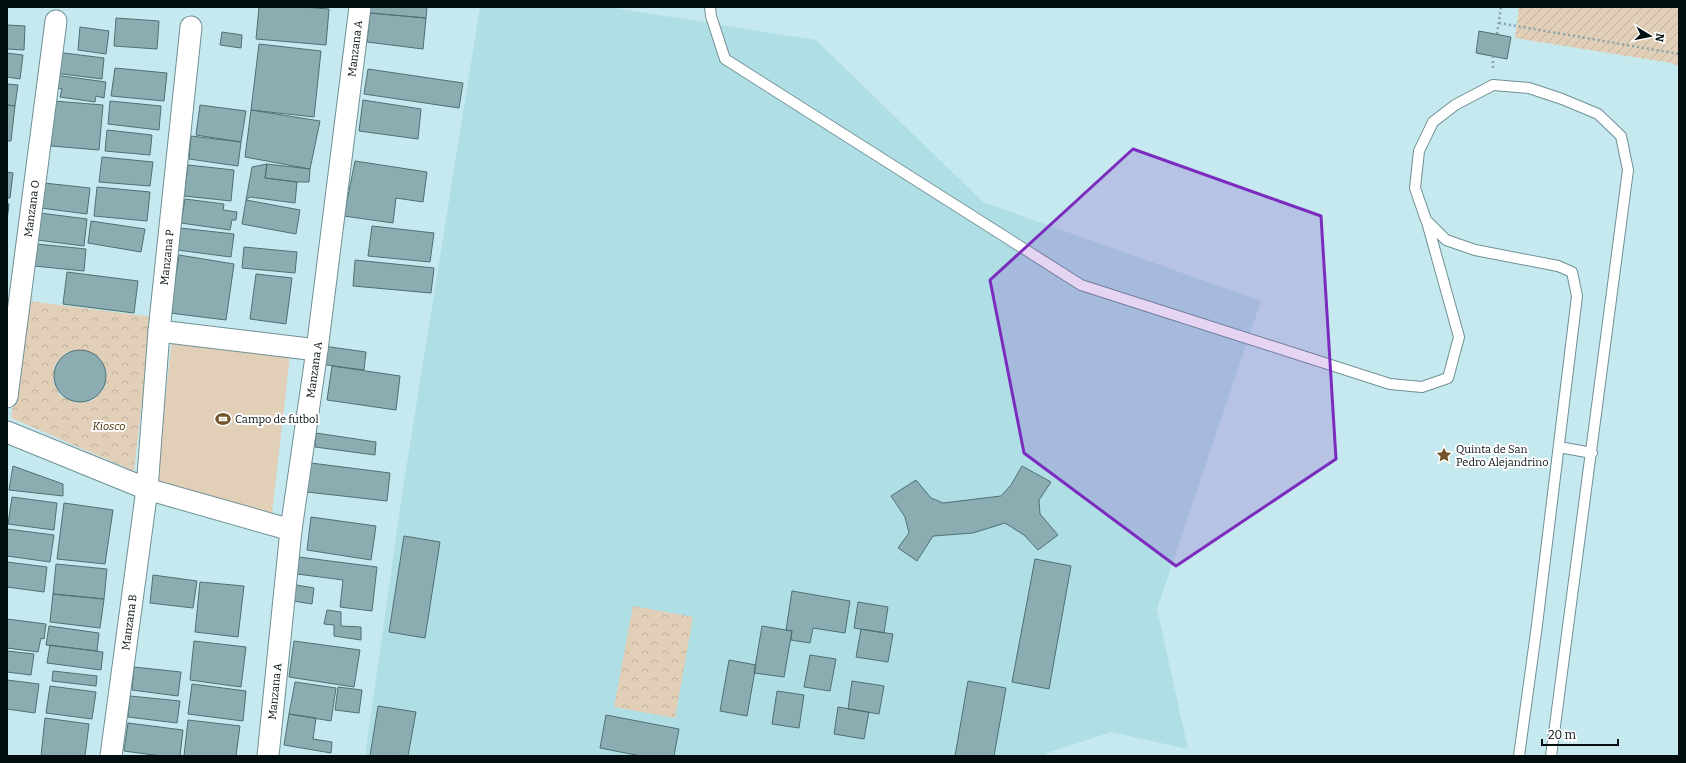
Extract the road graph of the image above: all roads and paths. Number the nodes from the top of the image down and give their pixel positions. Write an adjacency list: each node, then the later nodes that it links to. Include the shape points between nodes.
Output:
1 (360, 7): 11 (street, Manzana A)
2 (710, 7): 9 (lane, via 725,59 1081,285 1390,384 1422,387 1448,378 1459,337)
3 (1501, 7): 5 (path)
4 (56, 21): 12 (street, Manzana O)
5 (1499, 23): 7 (path); 8 (path)
6 (191, 27): 10 (street, Manzana P)
7 (1497, 34)
8 (1679, 54)
9 (1426, 220): 14 (lane, via 1446,240 1475,250 1558,266 1572,272 1577,296); 15 (lane, via 1415,188 1418,151 1433,122 1455,106 1493,85 1529,88 1562,99 1598,114 1621,136 1628,170)
10 (159, 331): 11 (street); 16 (street, Manzana P)
11 (317, 350): 17 (street, Manzana A)
12 (7, 396)
13 (7, 432): 16 (street)
14 (1559, 447): 15 (lane); 20 (lane)
15 (1592, 453): 21 (lane)
16 (147, 489): 17 (street); 18 (street, Manzana B)
17 (291, 530): 19 (street, Manzana A)
18 (111, 756)
19 (268, 756)
20 (1519, 756)
21 (1551, 756)

